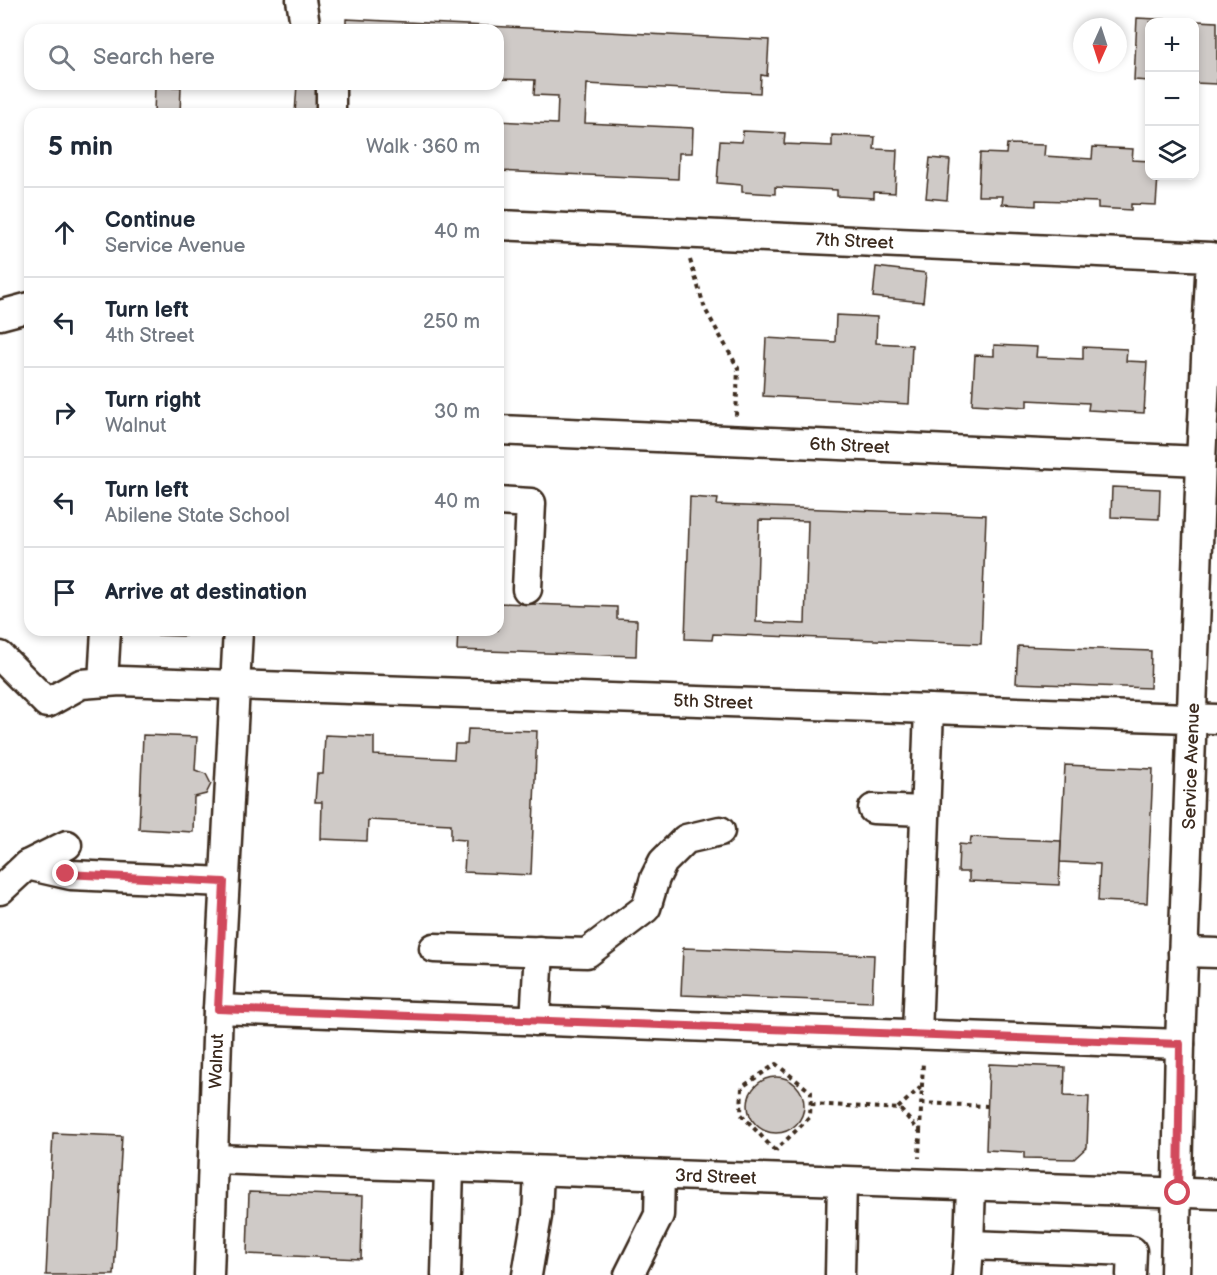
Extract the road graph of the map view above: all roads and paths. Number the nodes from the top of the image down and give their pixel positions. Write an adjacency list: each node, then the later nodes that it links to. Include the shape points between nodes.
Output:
1 (301, 0): 2 (street)
2 (305, 24)
3 (331, 90): 4 (street)
4 (331, 108)
5 (504, 225): 6 (street, 7th Street)
6 (688, 233): 7 (street, 7th Street); 12 (path, via 693,276 705,309 738,368)
7 (1211, 257): 10 (street, Service Avenue)
8 (24, 309): 9 (street)
9 (0, 315)
10 (1212, 360): 13 (street, Service Avenue)
11 (504, 430): 12 (street, 6th Street)
12 (735, 440): 13 (street, 6th Street)
13 (1201, 460): 24 (street, Service Avenue)
14 (504, 501): 15 (street, via 531,503)
15 (527, 589)
16 (107, 636): 19 (street)
17 (238, 636): 20 (street, Walnut)
18 (0, 656): 21 (street)
19 (111, 682): 20 (street, 5th Street); 21 (street, 5th Street, via 73,687)
20 (235, 684): 22 (street, 5th Street); 30 (street, Walnut)
21 (46, 703): 23 (street)
22 (929, 709): 24 (street, 5th Street); 26 (street)
23 (72, 715)
24 (1205, 718): 34 (street, Service Avenue)
25 (873, 809): 26 (street)
26 (926, 811): 38 (street)
27 (720, 831): 33 (street, via 686,839 663,862 646,908 587,953)
28 (67, 845): 29 (street)
29 (27, 865): 30 (street, via 71,875); 31 (street)
30 (224, 882): 36 (street, Walnut)
31 (0, 890)
32 (434, 948): 33 (street)
33 (539, 951): 37 (street)
34 (1183, 952): 35 (street); 39 (street, Service Avenue)
35 (1217, 953)
36 (218, 1009): 37 (street); 46 (street, Walnut)
37 (535, 1021): 38 (street)
38 (920, 1034): 39 (street); 40 (path)
39 (1180, 1044): 53 (street, Service Avenue)
40 (922, 1087): 41 (path); 44 (path)
41 (921, 1103): 43 (path); 45 (path)
42 (811, 1104): 42 (path, via 811,1092 776,1064 742,1087 741,1114 775,1151 810,1117); 44 (path)
43 (987, 1106)
44 (897, 1108): 45 (path)
45 (920, 1132): 51 (path)
46 (214, 1160): 47 (street, 3rd Street); 56 (street, Walnut)
47 (449, 1168): 48 (street, 3rd Street); 57 (street)
48 (539, 1171): 49 (street, 3rd Street); 58 (street, via 537,1216)
49 (660, 1175): 50 (street, 3rd Street); 59 (street, via 659,1215)
50 (842, 1181): 51 (street, 3rd Street); 60 (street)
51 (919, 1184): 52 (street, 3rd Street)
52 (971, 1186): 53 (street, 3rd Street); 55 (street)
53 (1178, 1193): 54 (street, 3rd Street); 63 (street, Service Avenue)
54 (1217, 1194)
55 (969, 1245): 61 (street); 62 (street, via 1132,1251)
56 (209, 1275)
57 (446, 1275)
58 (527, 1275)
59 (629, 1275)
60 (840, 1275)
61 (967, 1275)
62 (1131, 1275)
63 (1175, 1275)

